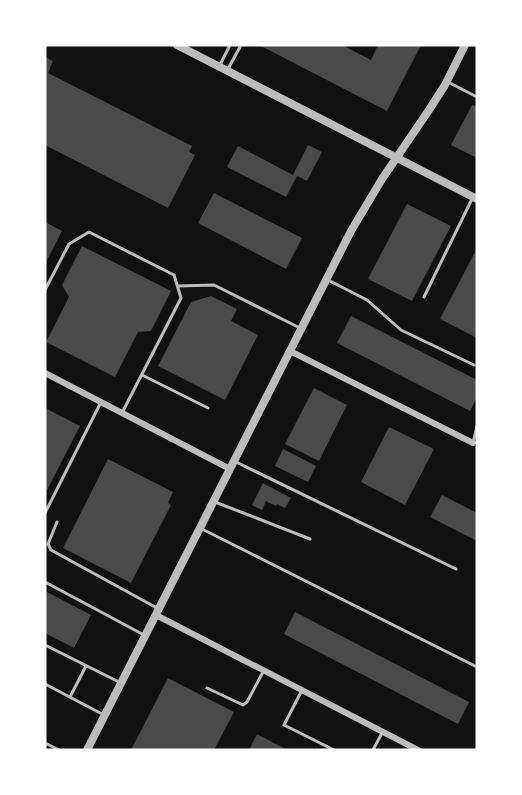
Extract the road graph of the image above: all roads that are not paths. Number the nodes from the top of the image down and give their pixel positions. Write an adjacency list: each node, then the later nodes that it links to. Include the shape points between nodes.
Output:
1 (177, 45): 5 (street)
2 (230, 45): 5 (lane)
3 (241, 45): 5 (lane)
4 (465, 45): 6 (street)
5 (223, 68): 8 (street)
6 (447, 81): 7 (lane); 8 (street)
7 (477, 97)
8 (397, 158): 9 (street); 10 (street, via 366,205)
9 (475, 198): 13 (lane)
10 (327, 279): 14 (street); 16 (lane, via 367,300 401,330)
11 (178, 286): 12 (lane, via 174,275 88,232 69,244); 14 (lane, via 214,285); 18 (lane, via 181,298)
12 (45, 290)
13 (424, 297)
14 (301, 329): 15 (street)
15 (290, 351): 23 (street); 24 (street)
16 (474, 365)
17 (45, 373): 19 (street)
18 (142, 375): 20 (lane); 21 (lane)
19 (101, 402): 21 (street); 26 (lane)
20 (208, 408)
21 (122, 412): 24 (street)
22 (477, 426): 23 (lane)
23 (474, 443)
24 (232, 465): 25 (street); 30 (lane)
25 (214, 501): 28 (street); 29 (lane)
26 (45, 513)
27 (57, 522): 32 (lane, via 48,544 51,550)
28 (200, 528): 32 (street); 36 (lane)
29 (310, 539)
30 (456, 569)
31 (45, 582): 33 (lane)
32 (157, 612): 33 (street); 37 (street)
33 (145, 636): 38 (street)
34 (45, 645): 35 (lane)
35 (86, 666): 38 (lane); 42 (lane)
36 (477, 667)
37 (263, 670): 40 (lane, via 243,705); 41 (street)
38 (121, 683): 43 (street)
39 (45, 684): 42 (lane)
40 (207, 688)
41 (302, 690): 44 (street); 48 (lane, via 284,725)
42 (70, 697): 43 (lane)
43 (105, 715): 47 (street)
44 (382, 732): 49 (lane); 50 (street)
45 (45, 743): 46 (lane)
46 (59, 750)
47 (87, 750)
48 (334, 750)
49 (373, 750)
50 (416, 750)

